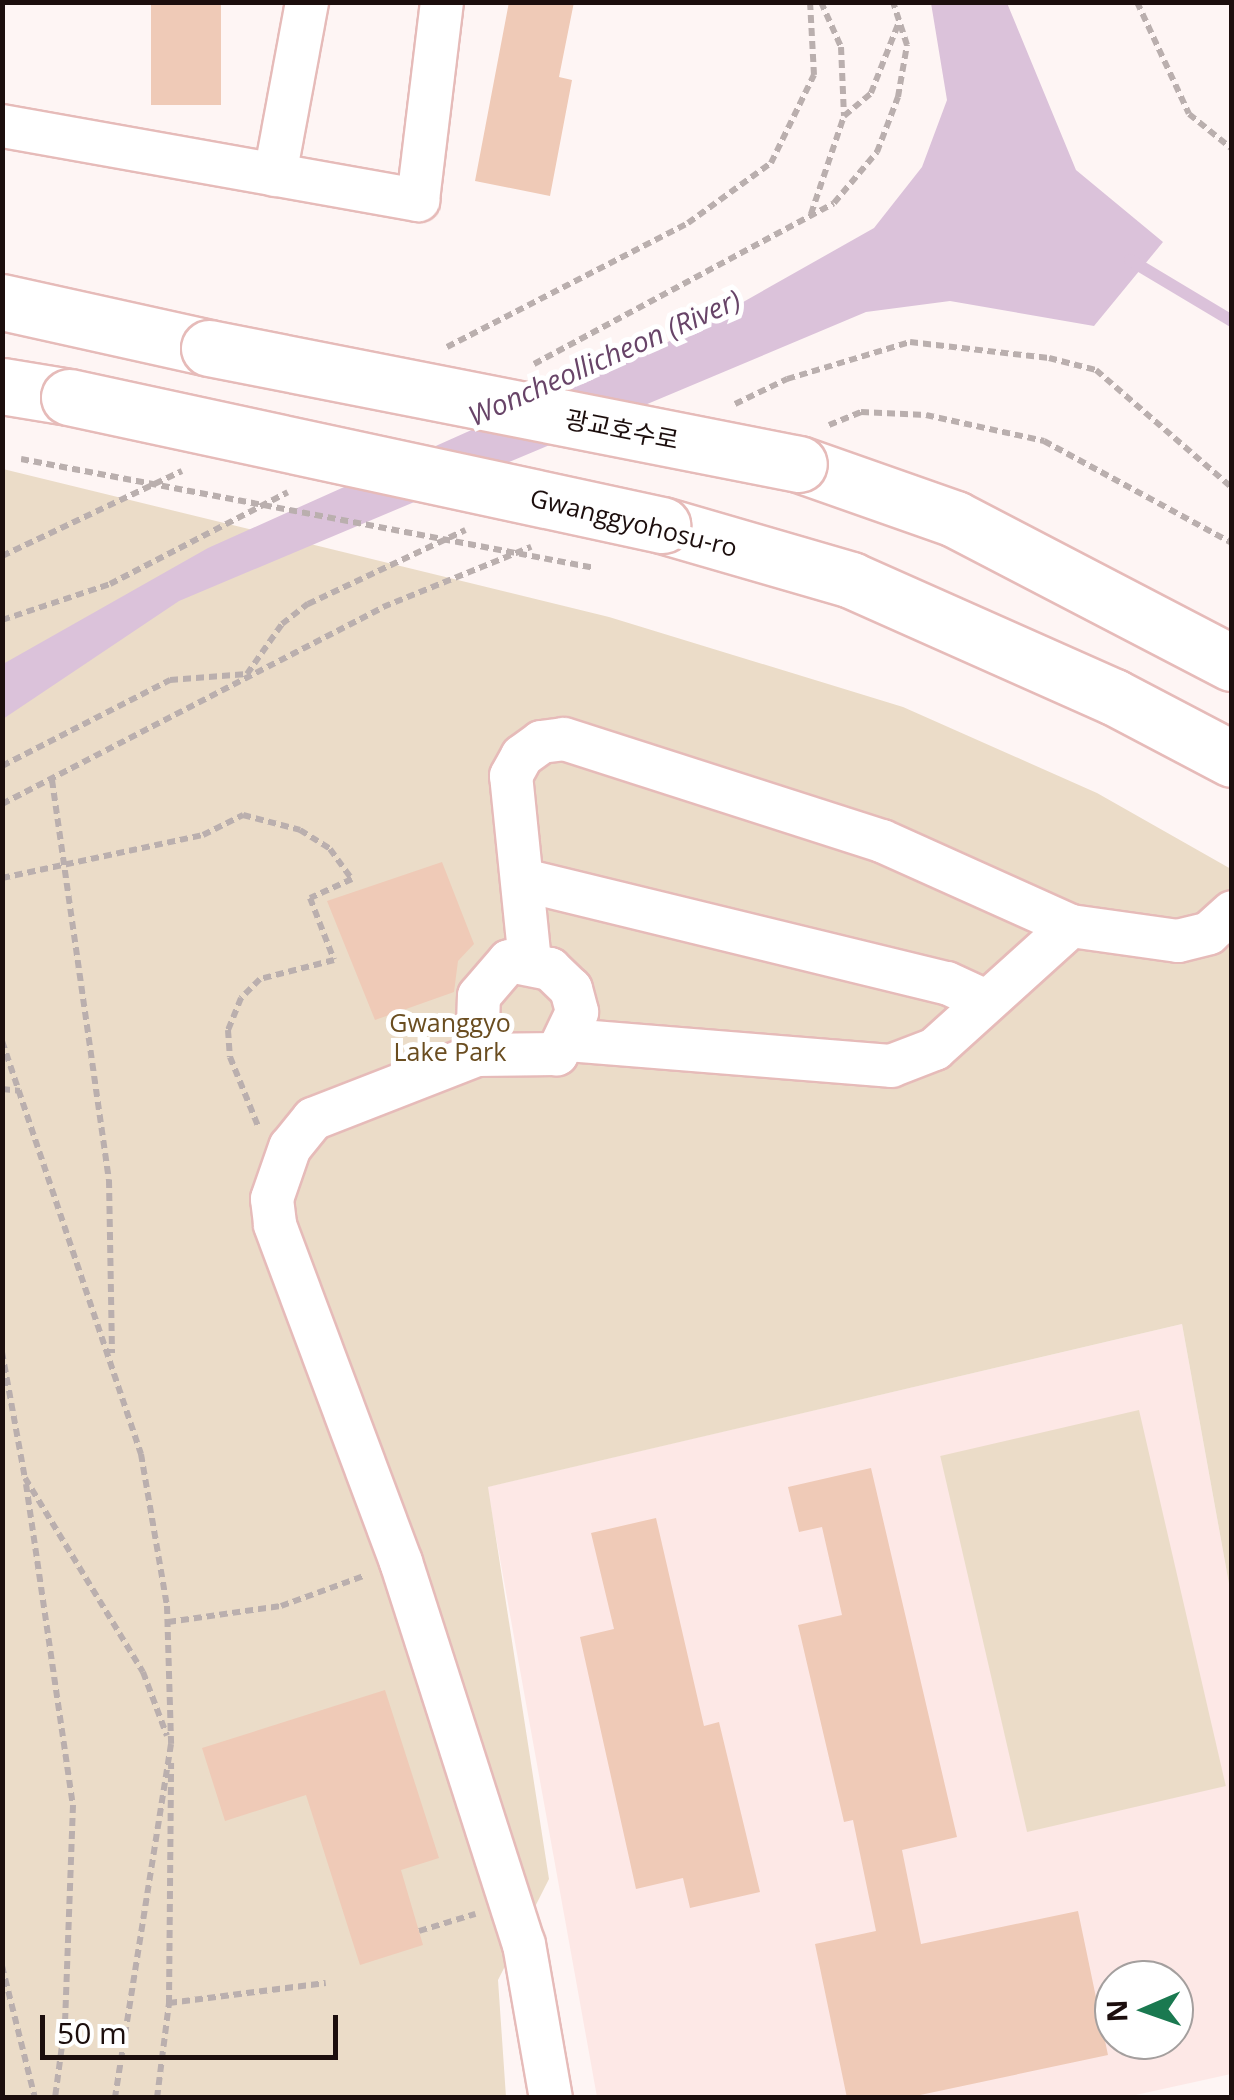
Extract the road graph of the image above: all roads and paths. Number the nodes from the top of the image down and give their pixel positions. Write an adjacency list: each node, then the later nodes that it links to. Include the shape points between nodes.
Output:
1 (307, 2): 10 (lane)
2 (442, 2): 10 (lane, via 418,200)
3 (810, 2): 13 (path, via 814,75 771,163 688,223)
4 (821, 2): 7 (path, via 841,47)
5 (1137, 2): 9 (path, via 1189,114)
6 (900, 21): 7 (path, via 870,92)
7 (844, 116): 11 (path)
8 (2, 126): 10 (lane)
9 (1232, 149)
10 (275, 174)
11 (810, 217)
12 (2, 302): 19 (main road, 광교호수로, bridge, via 799,464 955,519)
13 (436, 353)
14 (2, 386): 20 (main road, Gwanggyohosu-ro, bridge, via 662,525 851,580 1114,698)
15 (21, 459): 18 (path, bridge)
16 (190, 468): 17 (path)
17 (2, 556)
18 (594, 568)
19 (1232, 663)
20 (1227, 759)
21 (52, 779): 22 (path)
22 (66, 862): 23 (path); 34 (path, via 191,838 243,816 300,830 330,850 352,879 310,898 334,960 260,979 241,998 228,1030 230,1057); 36 (path, via 109,1180)
23 (2, 878)
24 (523, 880): 26 (lane, via 511,776 540,742 564,739 882,841); 27 (lane); 28 (lane, via 946,983)
25 (1232, 912): 26 (lane, via 1209,933 1178,941)
26 (1071, 926): 28 (lane)
27 (530, 962): 30 (lane, via 571,989 577,1012); 31 (lane, via 509,961 479,996)
28 (983, 1000): 30 (lane, via 935,1049 892,1066)
29 (2, 1040): 33 (path)
30 (567, 1040): 31 (lane, via 557,1054)
31 (478, 1056): 38 (lane, via 312,1119 290,1148 272,1199 275,1224)
32 (2, 1089): 33 (path)
33 (20, 1092): 36 (path)
34 (258, 1128)
35 (2, 1352): 37 (path)
36 (112, 1364): 39 (path, via 141,1454)
37 (24, 1478): 40 (path, via 143,1672); 47 (path, via 73,1805 68,1984)
38 (401, 1562): 39 (path, via 281,1606); 50 (lane, via 524,1944)
39 (168, 1622): 40 (path)
40 (170, 1744): 45 (path); 48 (path)
41 (481, 1912): 42 (path)
42 (419, 1931)
43 (2, 1966): 46 (path)
44 (326, 1984): 45 (path)
45 (169, 2003): 49 (path)
46 (35, 2098)
47 (55, 2098)
48 (116, 2098)
49 (157, 2098)
50 (552, 2098)

